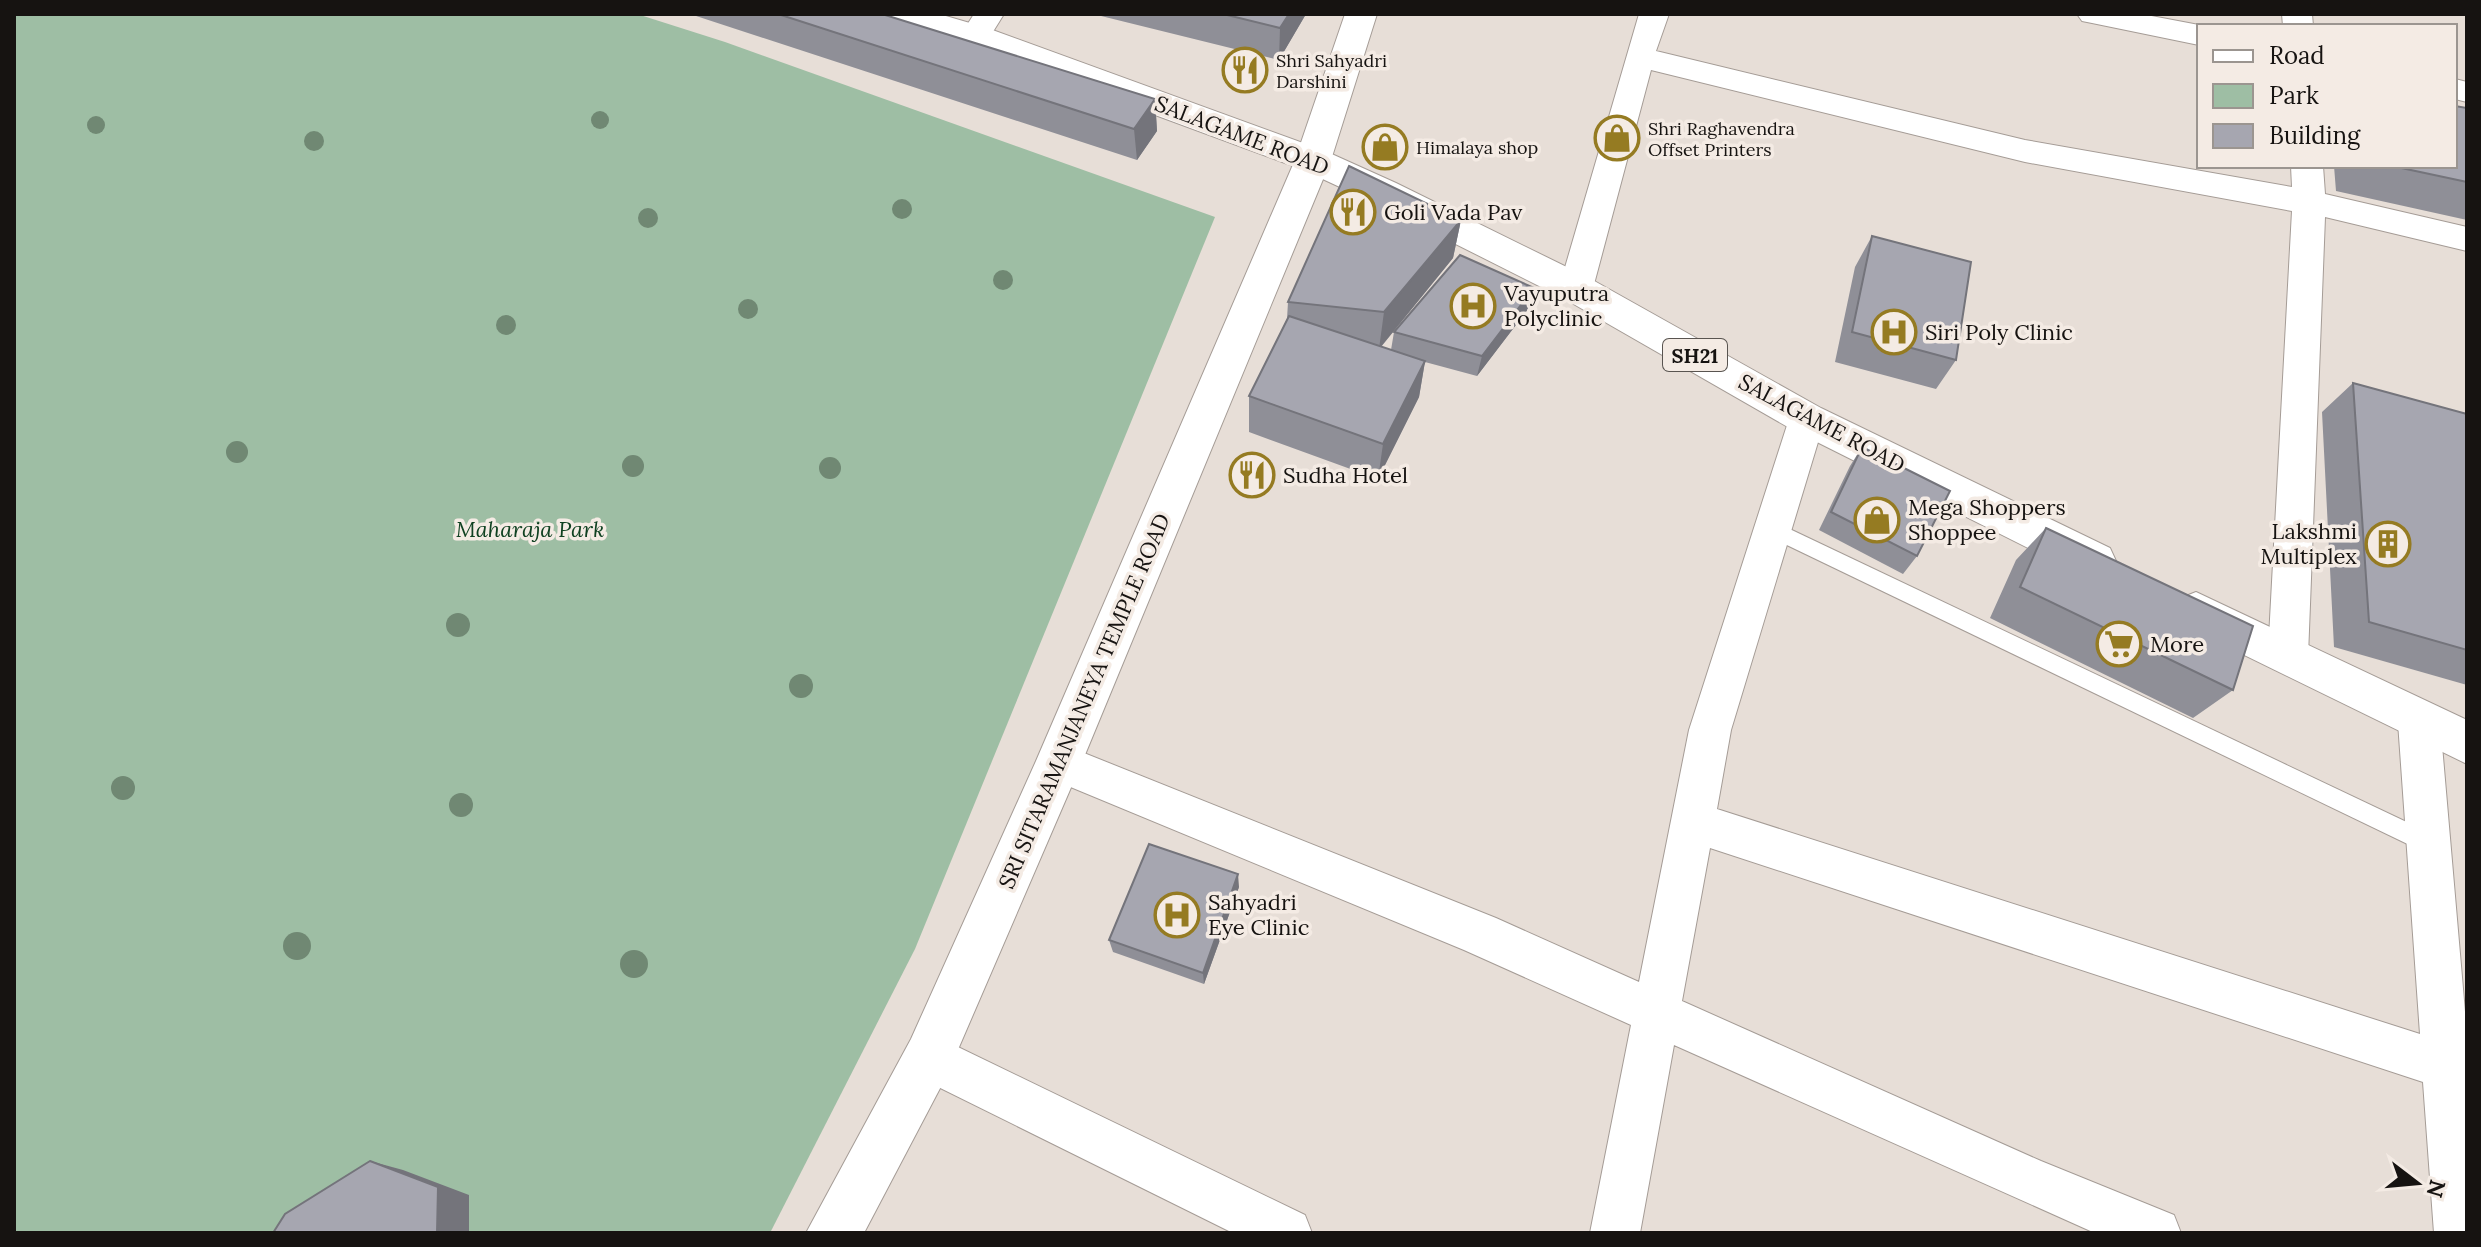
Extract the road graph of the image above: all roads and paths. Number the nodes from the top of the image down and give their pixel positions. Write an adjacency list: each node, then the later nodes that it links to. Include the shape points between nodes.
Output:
1 (903, 14): 5 (main road, SALAGAME ROAD / SH21)
2 (1361, 14): 8 (main road, SRI SITARAMANJANEYA TEMPLE ROAD)
3 (1654, 14): 7 (street)
4 (2092, 14): 6 (street)
5 (982, 25): 8 (main road, SALAGAME ROAD / SH21)
6 (2197, 35)
7 (1639, 57): 10 (street, via 2025,151); 12 (street)
8 (1313, 160): 12 (main road, SALAGAME ROAD / SH21); 18 (main road, SRI SITARAMANJANEYA TEMPLE ROAD)
9 (2307, 168): 10 (street)
10 (2309, 202): 11 (street); 15 (street)
11 (2467, 239)
12 (1576, 288): 13 (main road, SALAGAME ROAD / SH21)
13 (1807, 419): 14 (street); 15 (main road, SALAGAME ROAD / SH21)
14 (1773, 529): 19 (street, via 1710,730); 20 (lane)
15 (2288, 656): 16 (main road, SALAGAME ROAD / SH21)
16 (2419, 722): 17 (main road, SALAGAME ROAD / SH21); 20 (street)
17 (2467, 743)
18 (1059, 762): 21 (street, via 1480,934); 22 (main road, SRI SITARAMANJANEYA TEMPLE ROAD)
19 (1693, 822): 21 (street); 23 (street)
20 (2428, 843): 23 (street)
21 (1659, 1014): 26 (street); 27 (street)
22 (929, 1057): 24 (main road, SRI SITARAMANJANEYA TEMPLE ROAD); 25 (street)
23 (2444, 1065): 28 (street)
24 (834, 1233)
25 (1287, 1233)
26 (1615, 1233)
27 (2156, 1233)
28 (2459, 1233)

